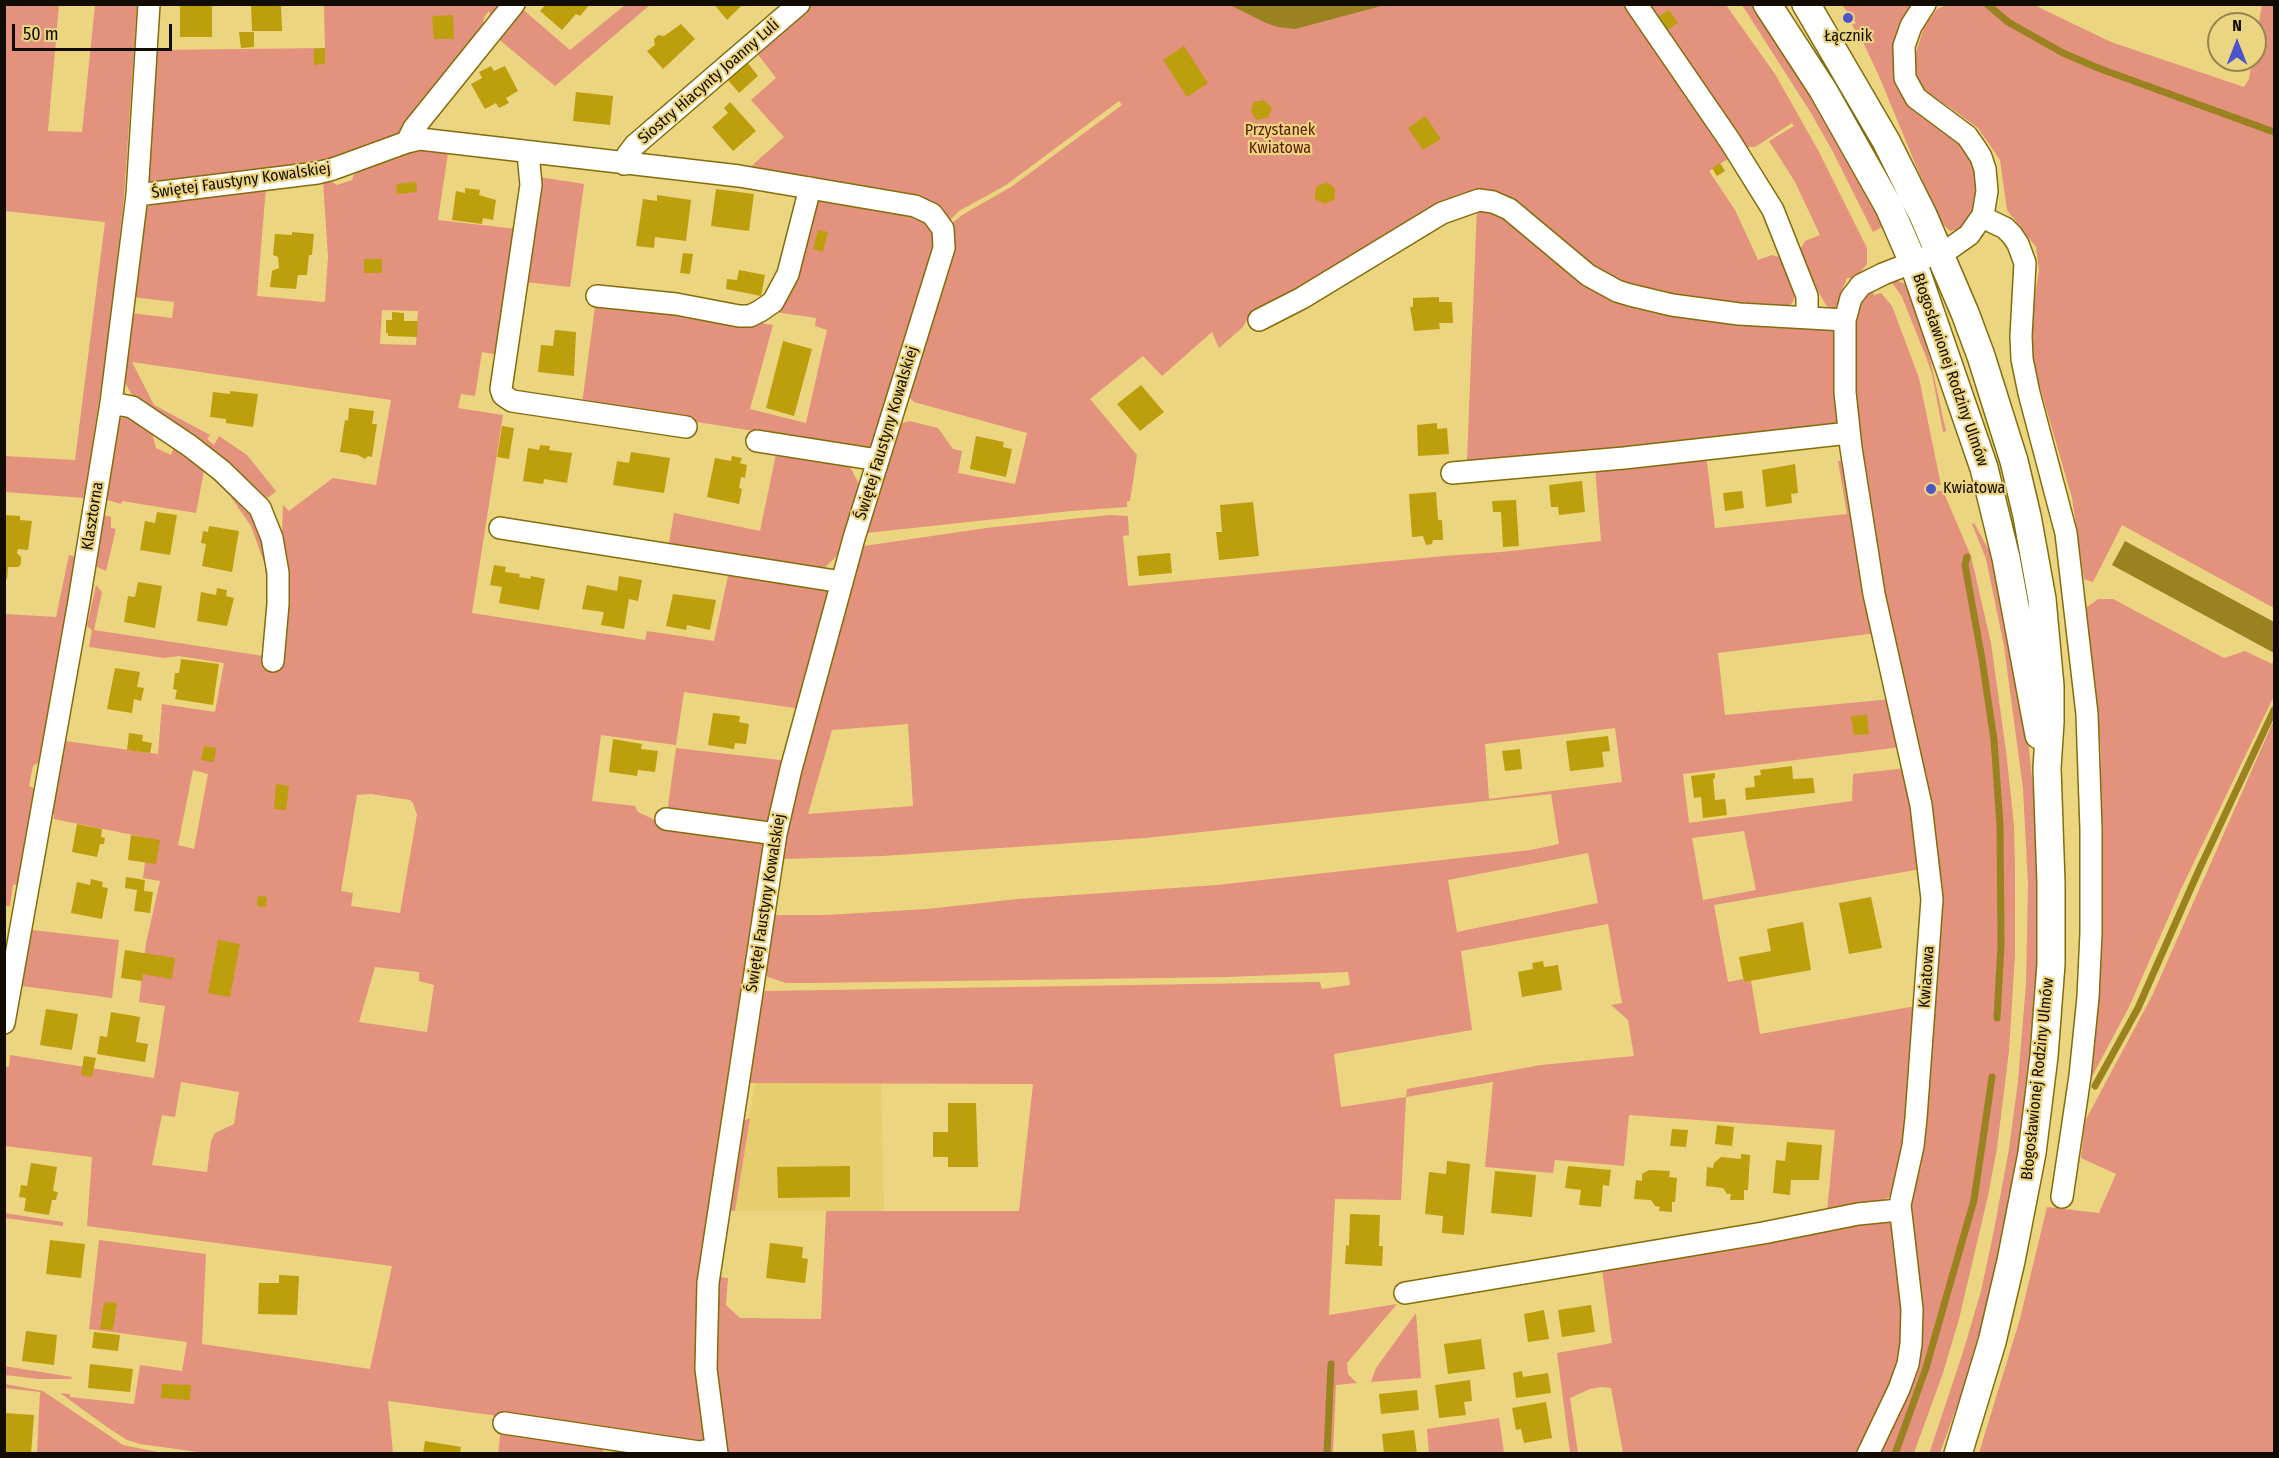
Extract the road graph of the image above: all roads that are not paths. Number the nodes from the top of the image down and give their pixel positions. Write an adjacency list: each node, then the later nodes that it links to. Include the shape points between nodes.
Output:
1 (149, 4): 12 (street, Klasztorna)
2 (514, 4): 8 (street, via 414,128)
3 (799, 4): 10 (street, Siostry Hiacynty Joanny Luli, via 635,145)
4 (1636, 4): 17 (street, via 1773,210 1807,296)
5 (1767, 4): 15 (main road, Błogosławionej Rodziny Ulmów, via 1823,90 1889,207)
6 (1806, 4): 14 (main road, Błogosławionej Rodziny Ulmów, via 1886,141)
7 (1925, 4): 13 (street, via 1904,46 1905,78 1916,98 1967,136 1981,157 1987,179)
8 (407, 142): 9 (street, Świętej Faustyny Kowalskiej, via 428,140); 12 (street, Świętej Faustyny Kowalskiej, via 317,173)
9 (528, 153): 10 (street, Świętej Faustyny Kowalskiej); 21 (street, via 531,185 503,395 513,400)
10 (624, 164): 11 (street, Świętej Faustyny Kowalskiej)
11 (810, 188): 16 (street, via 788,274 773,302 760,311 739,316 676,304); 24 (street, Świętej Faustyny Kowalskiej, via 920,207 938,220 945,236)
12 (137, 195): 20 (street, Klasztorna)
13 (1982, 217): 14 (street, Kwiatowa, via 1969,235); 33 (street, via 2005,228 2019,244 2025,263 2022,359 2066,534 2088,714 2089,986)
14 (1940, 252): 15 (street, Kwiatowa); 29 (main road, Błogosławionej Rodziny Ulmów, via 1984,367 2027,516 2042,598 2050,686)
15 (1913, 262): 19 (street, Kwiatowa, via 1862,285 1848,303); 29 (main road, Błogosławionej Rodziny Ulmów, via 1984,468 2006,558)
16 (597, 296)
17 (1808, 318): 18 (street, via 1700,309 1617,291 1588,275 1509,209 1493,201 1479,200 1442,213); 19 (street)
18 (1259, 320)
19 (1845, 320): 22 (street, Kwiatowa)
20 (111, 403): 28 (street, via 132,407 190,446 260,508 272,538 278,573); 32 (street, Klasztorna)
21 (686, 427)
22 (1849, 433): 25 (street); 34 (street, Kwiatowa, via 1874,594 1922,805 1931,884 1920,1086 1913,1146)
23 (757, 441): 24 (street)
24 (878, 460): 27 (street, Świętej Faustyny Kowalskiej)
25 (1452, 473)
26 (500, 528): 27 (street)
27 (842, 582): 31 (street, Świętej Faustyny Kowalskiej)
28 (273, 661)
29 (2046, 768): 39 (main road, Błogosławionej Rodziny Ulmów, via 2051,964 2036,1125 2001,1308)
30 (666, 819): 31 (street)
31 (776, 834): 37 (street, Świętej Faustyny Kowalskiej, via 708,1282 706,1358)
32 (4, 1023)
33 (2062, 1197)
34 (1899, 1210): 35 (street); 38 (street, Kwiatowa, via 1912,1309 1911,1344 1899,1389)
35 (1405, 1293)
36 (504, 1423): 37 (street, via 699,1452)
37 (716, 1451)
38 (1868, 1454)
39 (1958, 1454)

